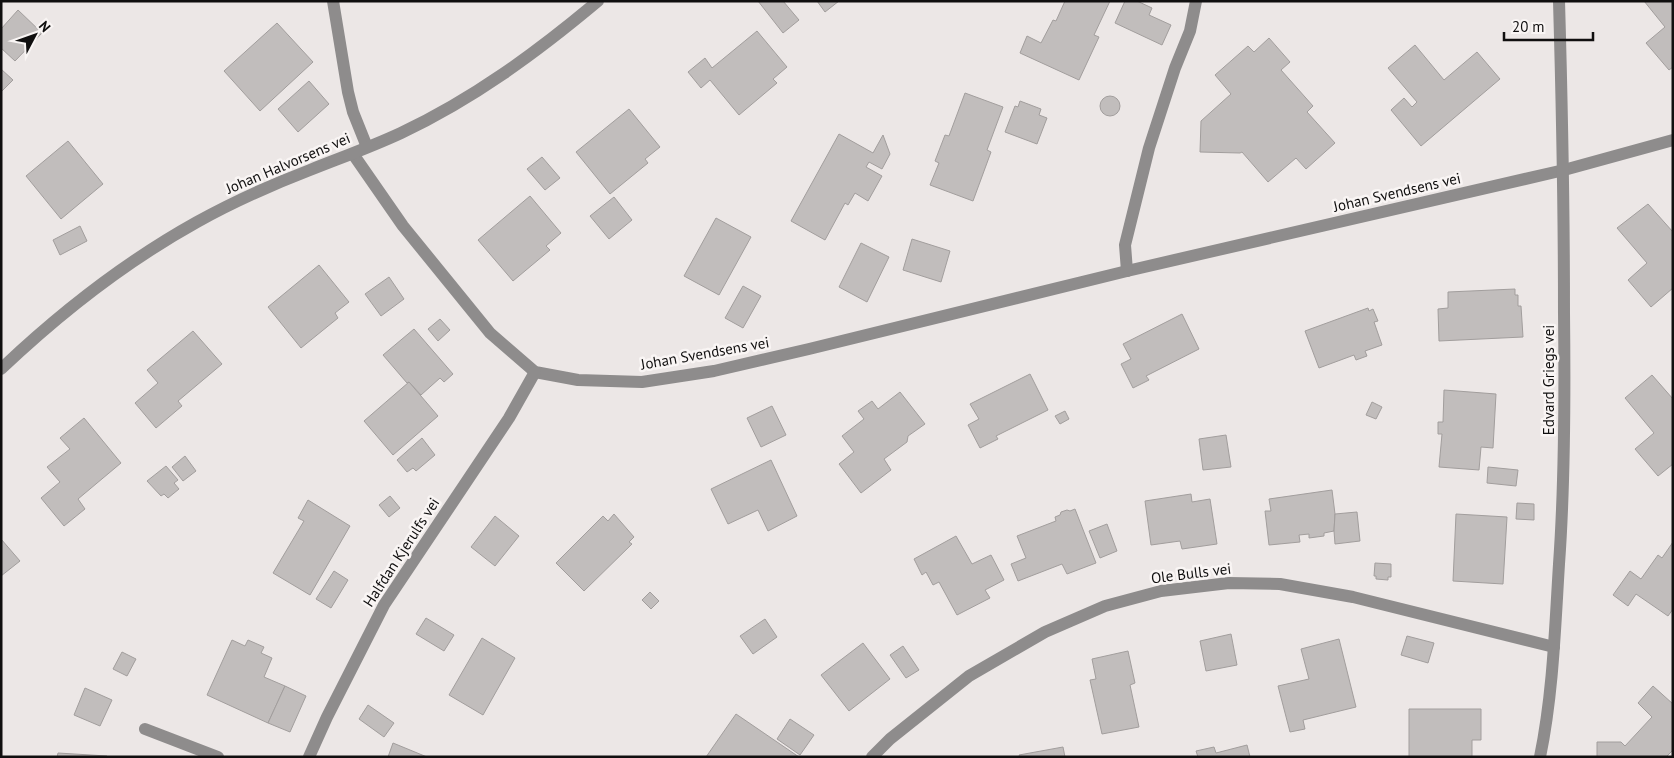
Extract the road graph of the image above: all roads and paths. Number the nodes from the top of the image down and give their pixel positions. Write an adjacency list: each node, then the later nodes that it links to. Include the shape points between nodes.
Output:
1 (333, 1): 6 (street, via 348,92)
2 (598, 1): 6 (street, Johan Halvorsens vei, via 544,45 469,97)
3 (1196, 1): 9 (street, via 1190,31 1148,148 1125,245)
4 (1559, 1): 8 (street, Edvard Griegs vei)
5 (1673, 140): 8 (street, Johan Svendsens vei)
6 (367, 147): 7 (street, Johan Halvorsens vei)
7 (353, 154): 10 (street, Johan Halvorsens vei, via 236,202 163,242 99,286); 11 (street, via 403,226 490,333)
8 (1564, 170): 9 (street, Johan Svendsens vei); 12 (street, Edvard Griegs vei, via 1565,408)
9 (1127, 271): 11 (street, Johan Svendsens vei, via 714,371 642,382 578,380)
10 (1, 369)
11 (535, 372): 15 (street, Halfdan Kjerulfs vei, via 384,605)
12 (1554, 647): 16 (street, Ole Bulls vei, via 1353,597 1280,584 1229,584 1161,591 1105,606 1045,632 969,676); 17 (street, Edvard Griegs vei, via 1547,723)
13 (145, 729): 14 (street)
14 (218, 757)
15 (309, 757)
16 (872, 757)
17 (1540, 757)

